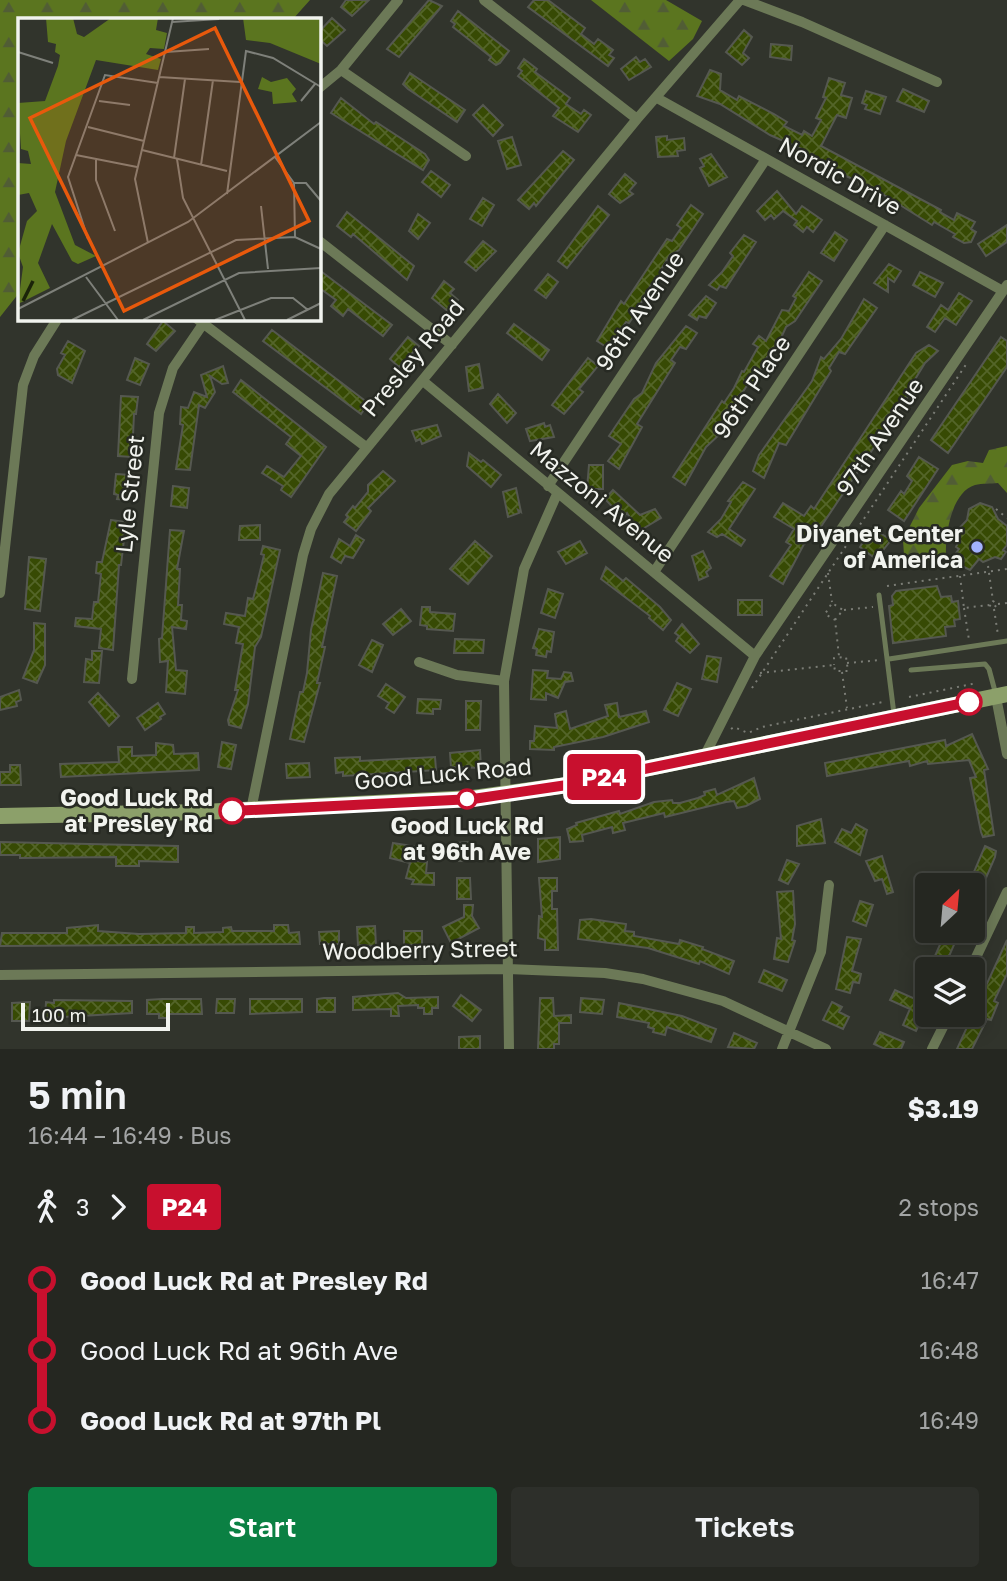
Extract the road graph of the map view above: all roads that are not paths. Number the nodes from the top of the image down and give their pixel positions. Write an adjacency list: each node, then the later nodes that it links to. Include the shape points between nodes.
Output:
1 (398, 0): 4 (street)
2 (484, 0): 8 (street)
3 (742, 0): 5 (street); 7 (street, Presley Road)
4 (341, 70): 6 (street); 9 (street)
5 (937, 82)
6 (320, 87)
7 (657, 98): 8 (street, Presley Road); 10 (street, Nordic Drive)
8 (637, 119): 16 (street, Presley Road)
9 (466, 156)
10 (766, 159): 11 (street, Nordic Drive); 19 (street, 96th Avenue)
11 (885, 225): 13 (street, Nordic Drive); 20 (street, 96th Place)
12 (320, 242): 16 (street)
13 (1005, 288): 24 (street, 97th Avenue)
14 (57, 320): 21 (street, via 23,385)
15 (200, 321): 18 (street); 28 (street, Lyle Street, via 173,368 159,413)
16 (452, 345): 17 (street, Presley Road)
17 (423, 381): 18 (street, Presley Road); 19 (street, Mazzoni Avenue)
18 (366, 447): 35 (street, Presley Road, via 329,494 311,529)
19 (553, 490): 20 (street, Mazzoni Avenue); 29 (street, 96th Avenue, via 524,569)
20 (654, 572): 24 (street, Mazzoni Avenue)
21 (0, 593)
22 (879, 595): 25 (lane)
23 (1007, 641): 25 (lane)
24 (755, 656): 33 (street, 97th Avenue)
25 (889, 659): 31 (lane)
26 (419, 662): 29 (street, via 457,675)
27 (911, 670): 30 (lane, via 985,664)
28 (132, 679)
29 (504, 681): 34 (street, 96th Avenue)
30 (1002, 695): 31 (main road, Good Luck Road); 32 (street)
31 (894, 717): 33 (main road, Good Luck Road)
32 (1007, 754)
33 (704, 757): 34 (main road, Good Luck Road)
34 (505, 794): 35 (main road, Good Luck Road); 40 (street, 96th Avenue)
35 (251, 810): 36 (main road, Good Luck Road)
36 (0, 816)
37 (829, 885): 43 (street, via 821,952)
38 (1007, 892): 39 (street)
39 (976, 957)
40 (508, 969): 41 (street, Woodberry Street); 43 (street, Woodberry Street, via 605,972 643,979 723,1001); 44 (street, 96th Avenue)
41 (0, 975)
42 (943, 1027): 47 (street)
43 (790, 1032): 45 (street); 46 (street, Woodberry Street)
44 (509, 1049)
45 (782, 1049)
46 (826, 1049)
47 (933, 1049)

